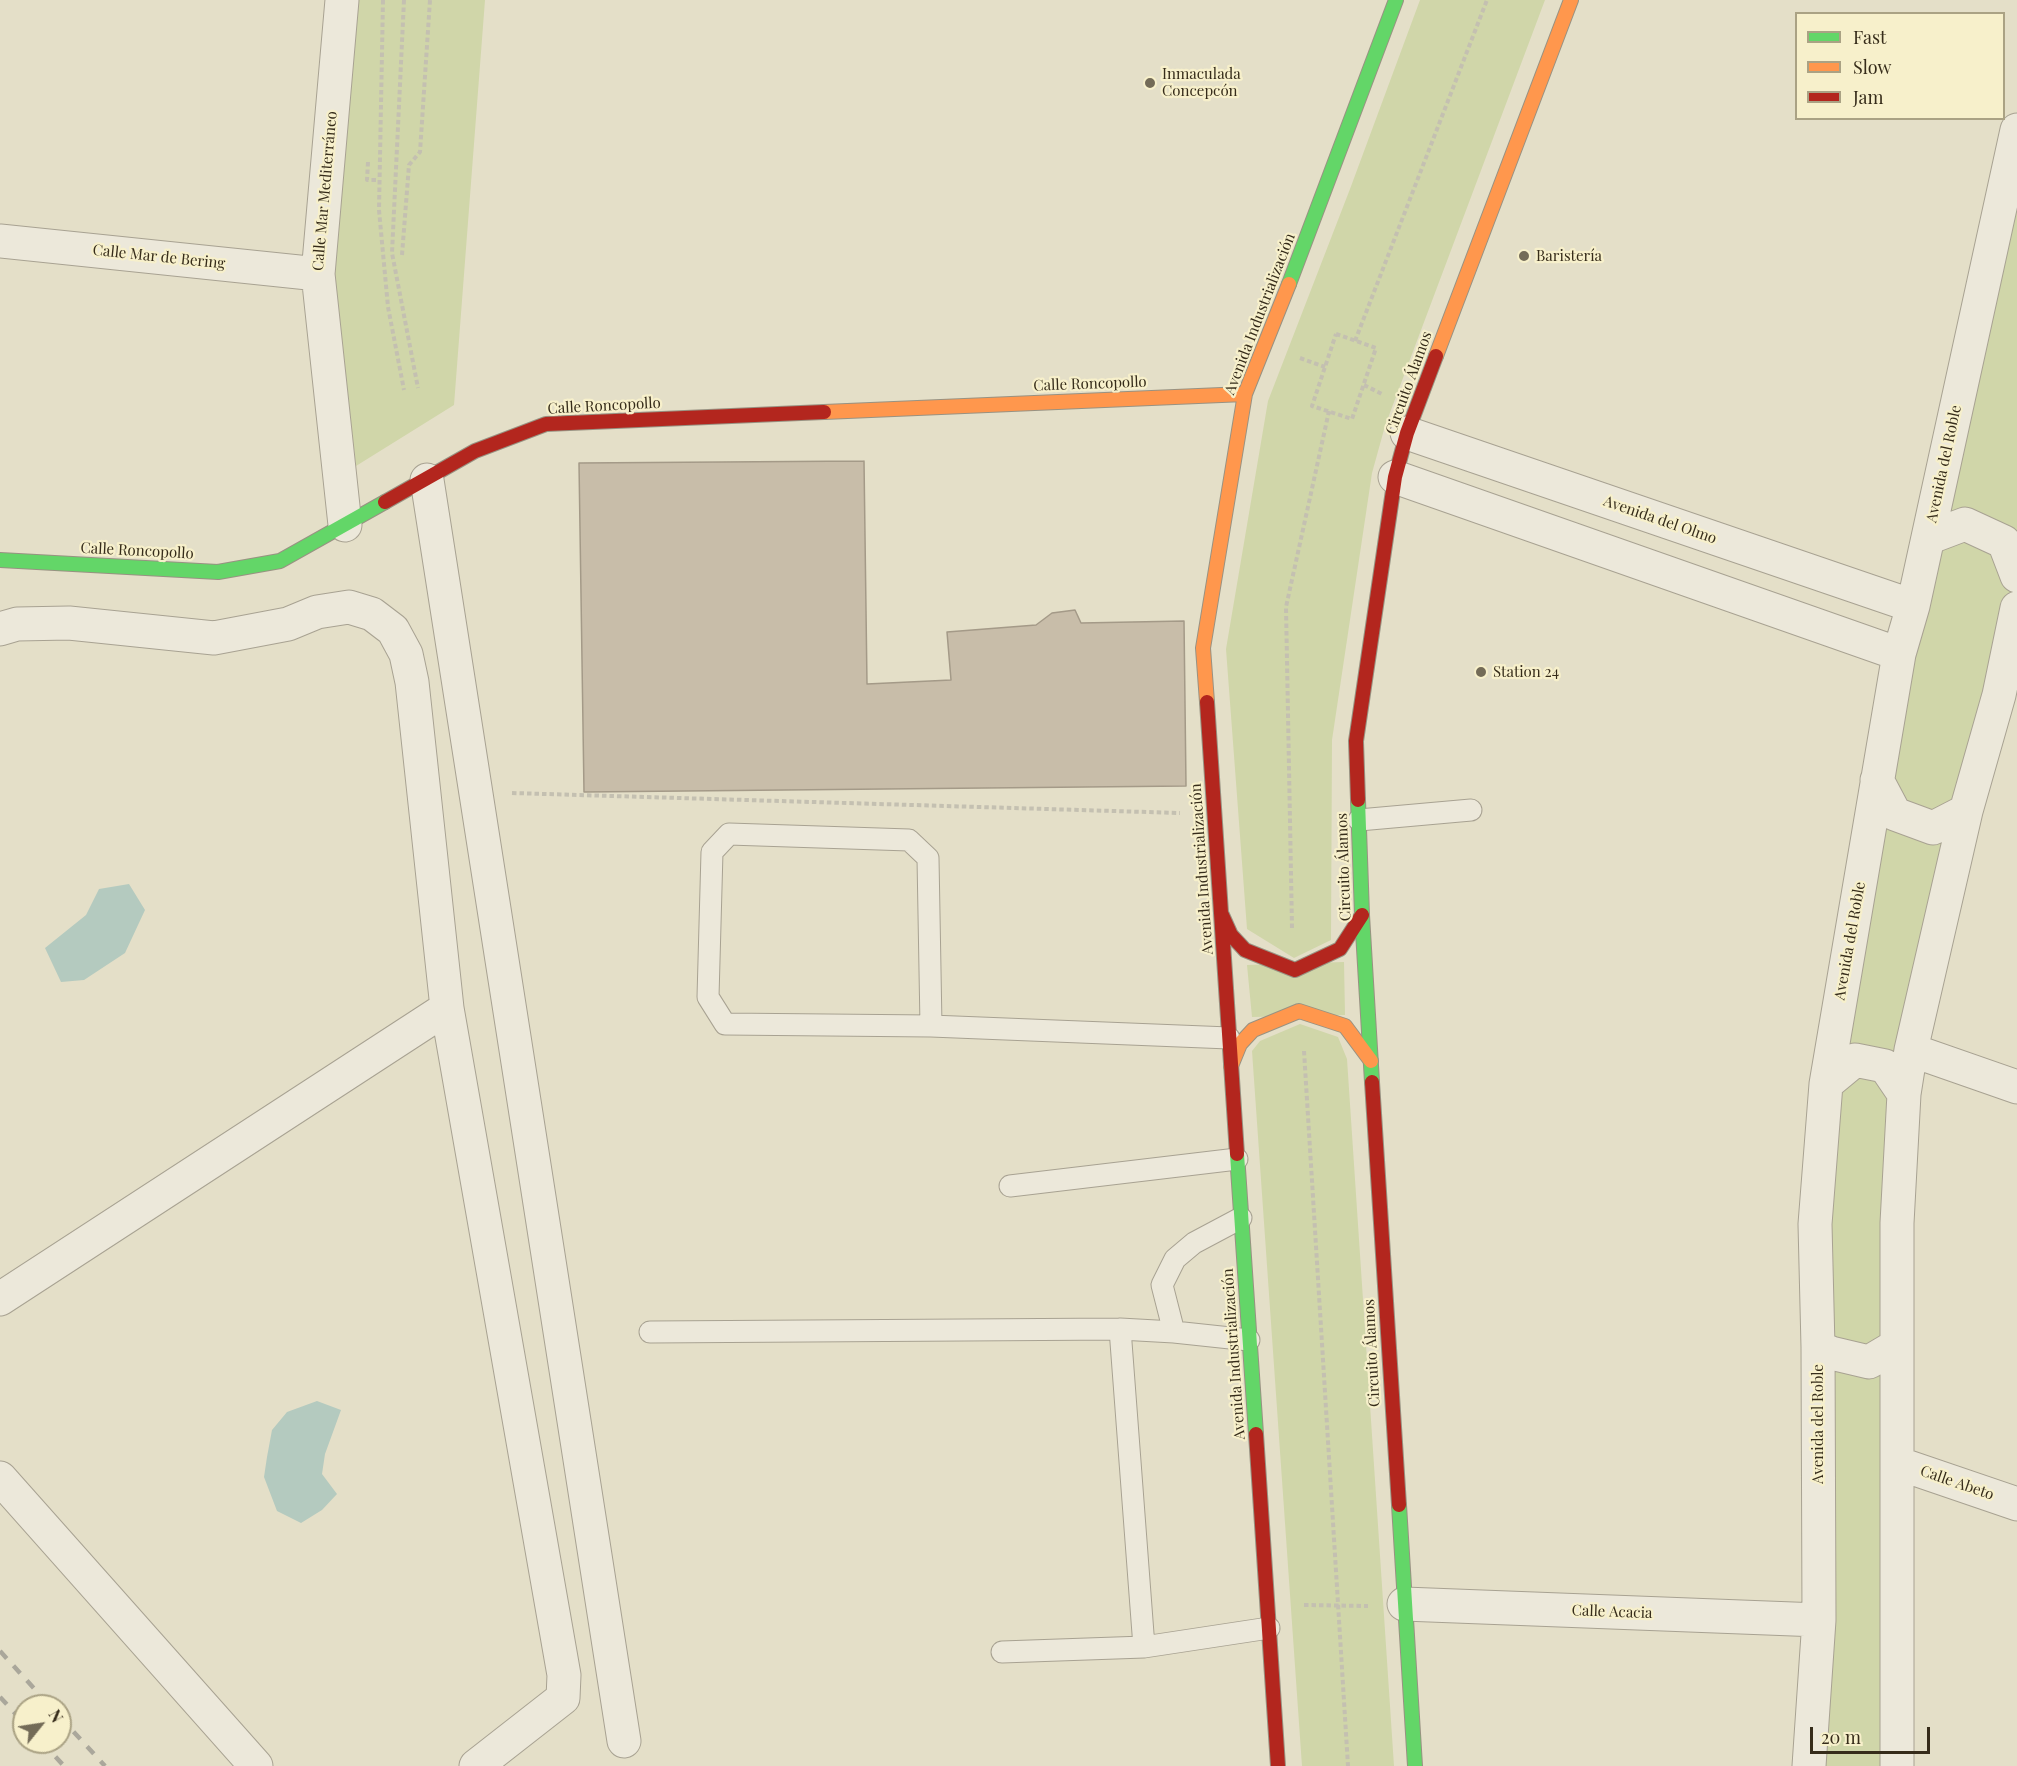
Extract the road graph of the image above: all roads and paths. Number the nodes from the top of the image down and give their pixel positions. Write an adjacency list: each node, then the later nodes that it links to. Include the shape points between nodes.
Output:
1 (342, 0): 11 (street, Calle Mar Mediterráneo)
2 (383, 0): 14 (path, via 379,210 388,307)
3 (404, 0): 13 (path, via 392,253)
4 (430, 0): 10 (path, via 420,152 409,165)
5 (1396, 0): 15 (street, Avenida Industrialización)
6 (1487, 0): 12 (path)
7 (1570, 0): 17 (street, Circuito Álamos)
8 (2017, 130): 21 (street, Avenida del Roble)
9 (0, 240): 11 (street, Calle Mar de Bering)
10 (402, 255)
11 (318, 274): 20 (street, Calle Mar Mediterráneo)
12 (1355, 341): 16 (path, via 1336,334 1312,406); 16 (path, via 1376,348 1352,419)
13 (418, 388)
14 (404, 390)
15 (1245, 394): 19 (street, Calle Roncopollo, via 546,424 475,451); 34 (street, Avenida Industrialización, via 1203,648)
16 (1329, 411): 38 (path, via 1286,607)
17 (1407, 433): 18 (street, Circuito Álamos); 24 (street, Avenida del Olmo)
18 (1395, 477): 28 (street); 35 (street, Circuito Álamos, via 1356,741)
19 (427, 480): 20 (street, Calle Roncopollo); 31 (street)
20 (345, 525): 22 (street, Calle Roncopollo, via 280,561 218,572)
21 (1928, 538): 23 (street, via 1965,524 2004,542); 24 (street, Avenida del Roble)
22 (0, 560)
23 (2017, 576)
24 (1913, 606): 28 (street, Avenida del Roble)
25 (2017, 608): 27 (street)
26 (0, 629): 39 (street, via 17,624 69,623 214,638 350,607 372,614 393,630 406,654 412,682)
27 (2014, 642): 29 (street)
28 (1899, 654): 30 (street, Avenida del Roble)
29 (2008, 698): 33 (street)
30 (1877, 780): 33 (street, via 1895,814 1933,828); 46 (street, Avenida del Roble)
31 (476, 792): 34 (path); 68 (street)
32 (1471, 810): 35 (lane)
33 (1966, 811): 43 (street)
34 (1216, 814): 36 (street, Avenida Industrialización)
35 (1359, 820): 37 (street, Circuito Álamos)
36 (1222, 913): 38 (street, via 1231,935 1245,950); 42 (street, Avenida Industrialización)
37 (1362, 915): 38 (street, via 1340,949); 44 (street, Circuito Álamos)
38 (1295, 970)
39 (447, 1008): 52 (street); 70 (street, via 564,1675 563,1698)
40 (1299, 1011): 44 (street, via 1345,1026); 45 (street, via 1253,1030 1240,1044); 63 (path)
41 (931, 1026): 41 (lane, via 928,858 909,840 729,834 712,852 708,997 725,1024); 42 (lane)
42 (1230, 1038): 45 (street, Avenida Industrialización)
43 (1911, 1050): 47 (street); 48 (street)
44 (1371, 1061): 62 (street, Circuito Álamos)
45 (1231, 1066): 49 (street, Avenida Industrialización)
46 (1826, 1084): 48 (street, via 1855,1060 1886,1066); 58 (street, Avenida del Roble, via 1815,1224)
47 (2017, 1088)
48 (1904, 1094): 57 (street)
49 (1237, 1159): 50 (lane); 51 (street, Avenida Industrialización)
50 (1010, 1186)
51 (1241, 1218): 55 (lane, via 1194,1243 1175,1259 1162,1285); 56 (street, Avenida Industrialización)
52 (0, 1299)
53 (1120, 1329): 54 (lane); 55 (lane); 66 (lane)
54 (650, 1332)
55 (1174, 1332): 56 (lane)
56 (1249, 1340): 64 (street, Avenida Industrialización)
57 (1896, 1346): 58 (street, via 1869,1362); 59 (street)
58 (1818, 1347): 65 (street, Avenida del Roble)
59 (1897, 1463): 61 (street, Calle Abeto); 75 (street)
60 (0, 1478): 69 (street)
61 (2017, 1504)
62 (1404, 1605): 63 (path); 65 (street, Calle Acacia); 73 (street, Circuito Álamos)
63 (1338, 1606): 64 (path, via 1291,1605); 72 (path)
64 (1268, 1619): 66 (lane); 71 (street, Avenida Industrialización)
65 (1819, 1620): 74 (street, Avenida del Roble)
66 (1144, 1647): 67 (lane)
67 (1002, 1652)
68 (624, 1741)
69 (256, 1766)
70 (476, 1766)
71 (1278, 1766)
72 (1348, 1766)
73 (1415, 1766)
74 (1809, 1766)
75 (1898, 1766)

